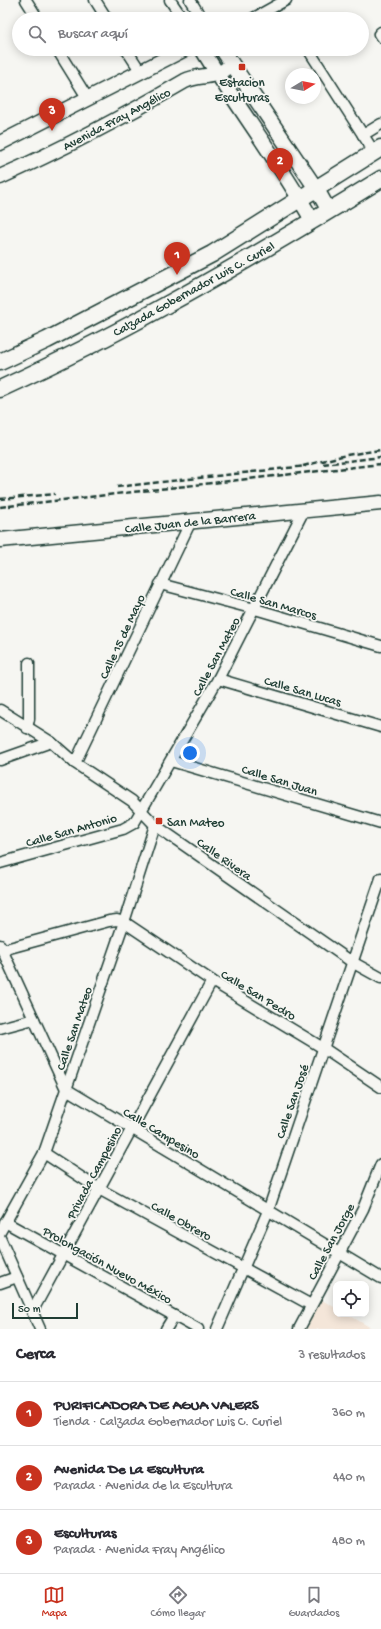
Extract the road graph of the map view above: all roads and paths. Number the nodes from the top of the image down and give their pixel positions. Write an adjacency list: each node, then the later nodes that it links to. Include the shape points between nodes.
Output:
1 (26, 0): 6 (street)
2 (95, 0): 7 (street)
3 (170, 0): 8 (street)
4 (190, 0): 9 (street)
5 (286, 0): 10 (street)
6 (34, 12)
7 (103, 12)
8 (178, 12)
9 (198, 12)
10 (265, 12)
11 (381, 32): 12 (street)
12 (381, 37)
13 (61, 56): 22 (street)
14 (131, 56): 20 (street)
15 (172, 56): 20 (street)
16 (206, 56): 21 (street)
17 (226, 56): 19 (street)
18 (312, 56): 24 (street)
19 (231, 63): 21 (street, Avenida Fray Angélico, via 227,69); 29 (street)
20 (141, 72): 22 (street)
21 (217, 74): 27 (street, Avenida Fray Angélico, via 192,78); 30 (street)
22 (88, 99): 25 (street)
23 (381, 124): 24 (street)
24 (363, 135): 26 (street)
25 (0, 143)
26 (377, 150): 29 (main road, Calzada Gobernador Luis C. Curiel)
27 (0, 177)
28 (381, 179): 31 (main road, Calzada Gobernador Luis C. Curiel)
29 (316, 189): 30 (main road, Calzada Gobernador Luis C. Curiel); 31 (street)
30 (300, 198): 32 (street); 33 (main road, Calzada Gobernador Luis C. Curiel, via 212,254)
31 (329, 211): 32 (main road, Calzada Gobernador Luis C. Curiel)
32 (312, 220): 35 (main road, Calzada Gobernador Luis C. Curiel, via 159,310)
33 (47, 340): 34 (main road, Calzada Gobernador Luis C. Curiel); 35 (main road)
34 (0, 362)
35 (58, 362): 36 (main road, Calzada Gobernador Luis C. Curiel)
36 (0, 389)
37 (381, 503): 38 (street, Calle Juan de la Barrera)
38 (304, 510): 39 (street, Calle Juan de la Barrera); 42 (street, Calle San Mateo)
39 (190, 521): 40 (street, Calle Juan de la Barrera); 41 (street, Calle 15 de Mayo)
40 (0, 540)
41 (160, 584): 42 (street, Calle San Marcos); 52 (street, Calle 15 de Mayo)
42 (255, 609): 43 (street, Calle San Marcos); 45 (street, Calle San Mateo)
43 (381, 646)
44 (29, 663): 48 (street)
45 (218, 679): 47 (street, Calle San Lucas); 51 (street, Calle San Mateo)
46 (0, 710): 48 (street, Calle Rivera)
47 (381, 727)
48 (27, 728): 49 (street, Calle Rivera)
49 (51, 742): 50 (street); 52 (street, Calle Rivera)
50 (0, 760)
51 (171, 761): 53 (street, Calle San Mateo); 54 (street, Calle San Juan)
52 (75, 763): 53 (street, Calle Rivera, via 132,801)
53 (142, 811): 55 (street, Calle Rivera); 56 (street, Calle San Antonio, via 134,823 123,829)
54 (381, 823)
55 (155, 826): 58 (street, Calle San Mateo); 60 (street, Calle Rivera)
56 (0, 863)
57 (381, 878): 60 (street, Calle San José)
58 (124, 922): 59 (street, via 109,921); 62 (street, Calle San Pedro); 67 (street, Calle San Mateo)
59 (1, 947): 63 (street)
60 (352, 962): 61 (street, Calle Rivera); 65 (street, Calle San José)
61 (381, 978)
62 (212, 981): 65 (street, Calle San Pedro); 68 (street, Privada Campesino)
63 (34, 1019): 64 (street); 67 (street)
64 (0, 1028)
65 (323, 1048): 66 (street, Calle San Pedro); 72 (street, Calle San José)
66 (381, 1087)
67 (66, 1089): 68 (street, Calle Campesino); 69 (street, Calle San Mateo)
68 (132, 1128): 71 (street, Privada Campesino); 72 (street, Calle Campesino)
69 (44, 1153): 71 (street, Calle Obrero); 73 (street, Calle San Mateo)
70 (381, 1164): 76 (street, Calle San Jorge, via 363,1209)
71 (99, 1189): 77 (street, Privada Campesino); 78 (street, Calle Obrero)
72 (268, 1210): 76 (street, Calle Campesino); 78 (street, Calle San José)
73 (5, 1222): 74 (street, Calle San Mateo); 77 (street, Prolongación Nuevo México)
74 (0, 1232)
75 (0, 1238): 79 (street)
76 (339, 1253): 80 (street, Calle Campesino); 82 (street, Calle San Jorge)
77 (63, 1254): 83 (street, Privada Campesino); 84 (street, Prolongación Nuevo México)
78 (242, 1267): 82 (street, Calle Obrero); 88 (street, Calle San José)
79 (17, 1277): 81 (street); 83 (street)
80 (381, 1278)
81 (0, 1283)
82 (311, 1305): 89 (street, Calle San Jorge)
83 (32, 1312): 85 (street)
84 (174, 1316): 86 (street); 87 (street, Prolongación Nuevo México)
85 (40, 1329)
86 (166, 1329)
87 (198, 1329)
88 (217, 1329)
89 (299, 1329)

